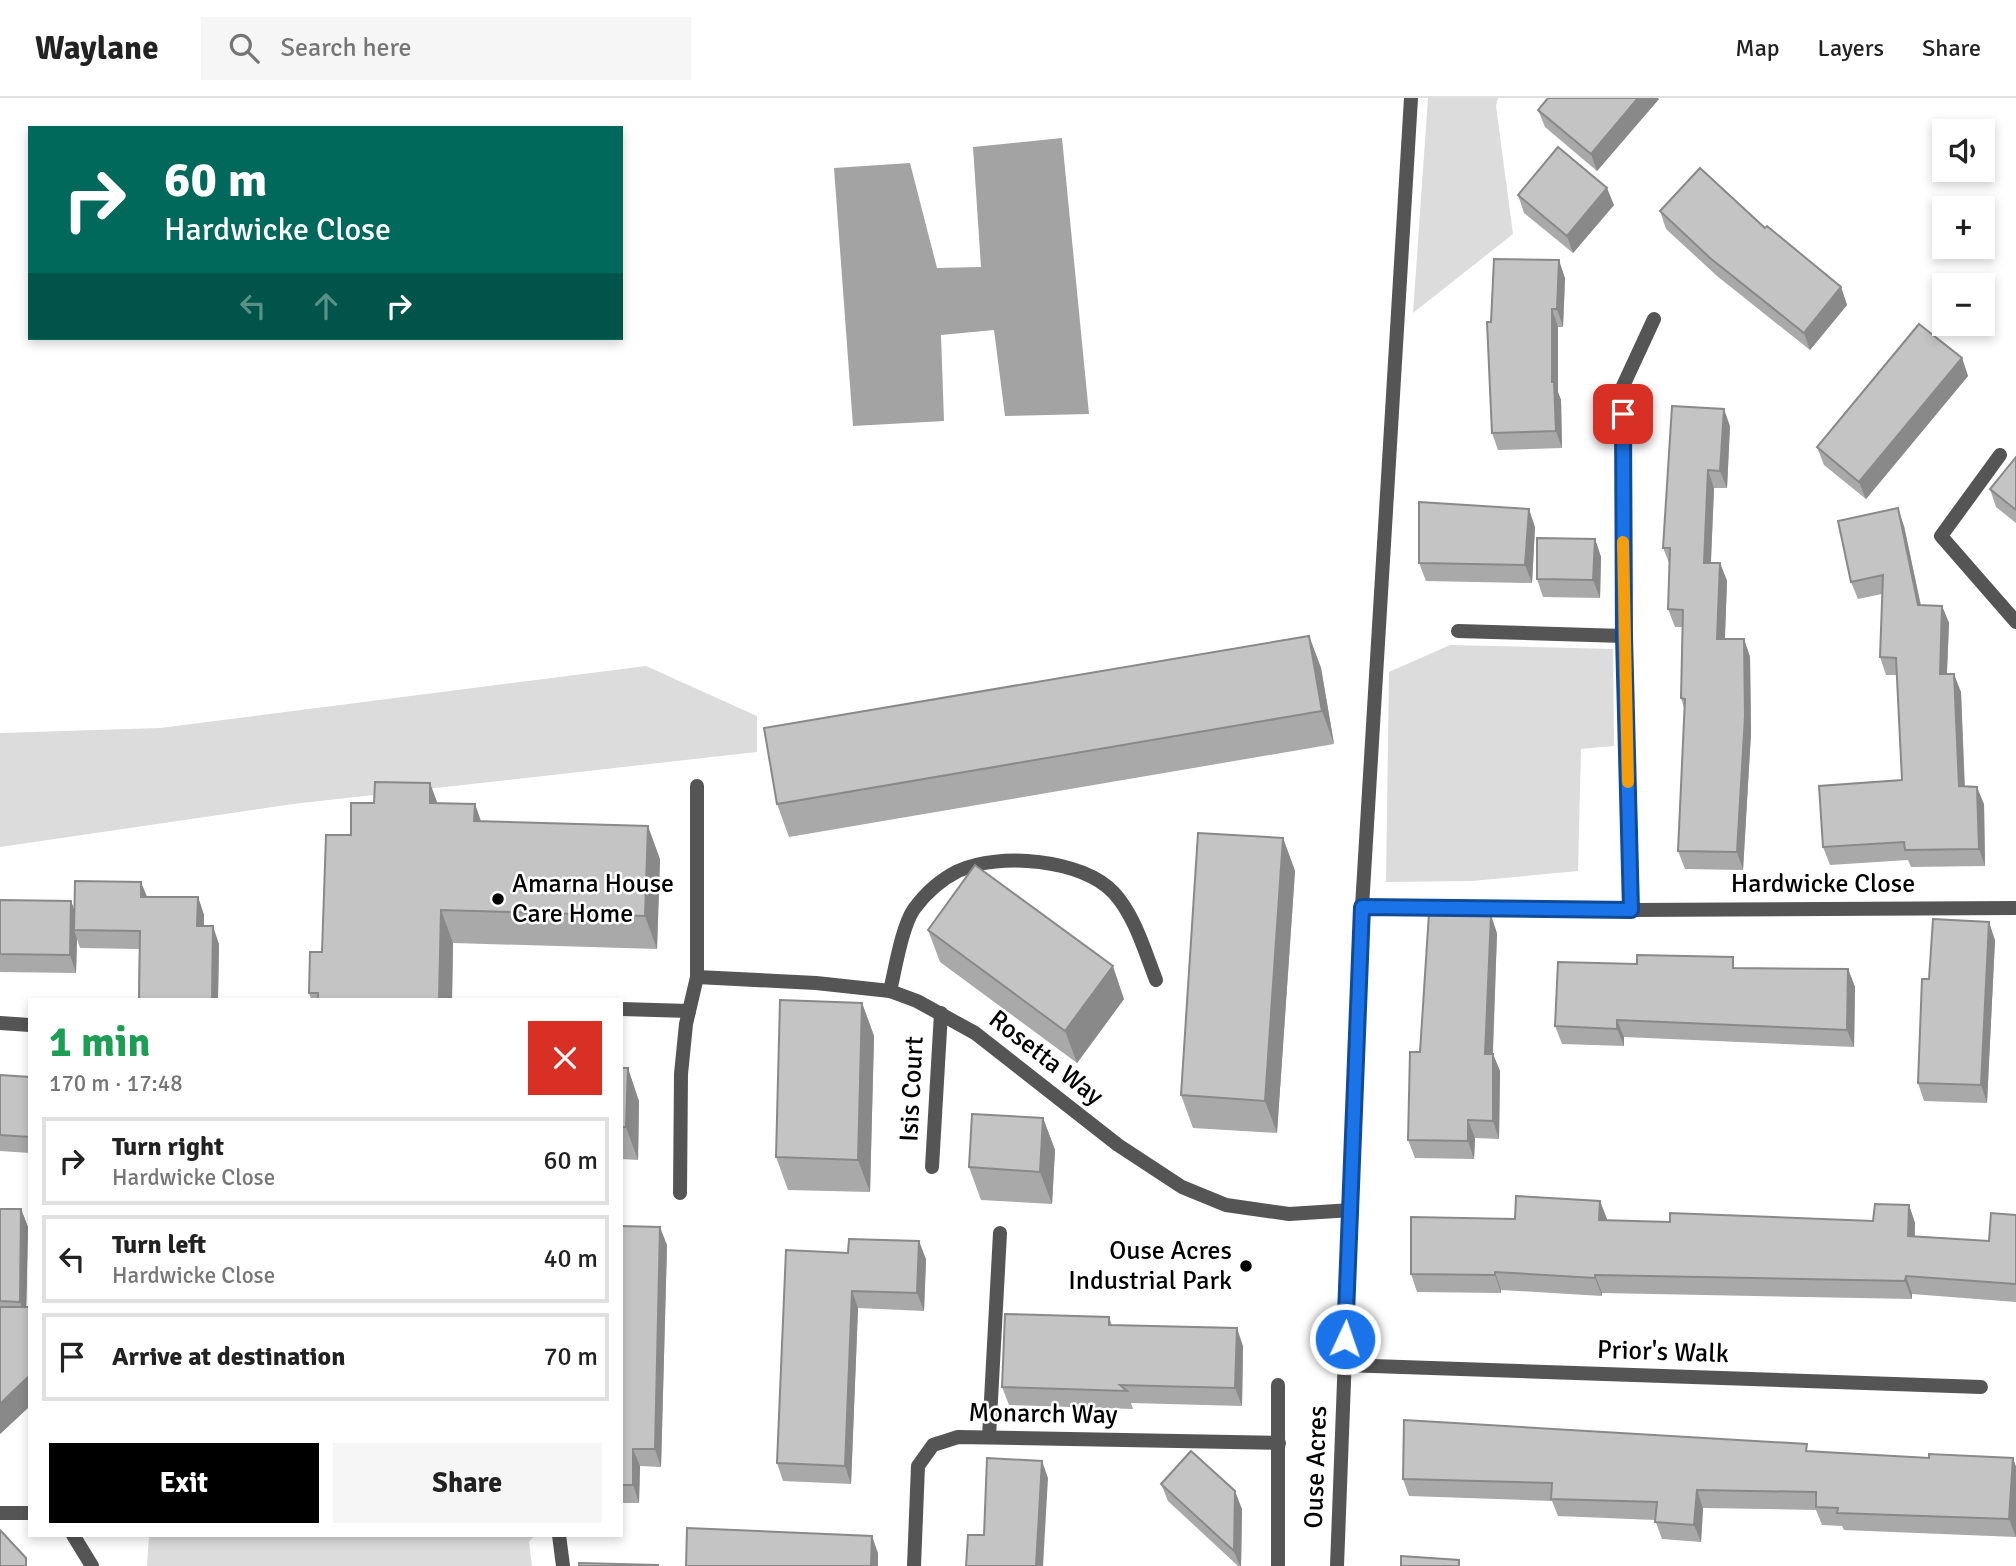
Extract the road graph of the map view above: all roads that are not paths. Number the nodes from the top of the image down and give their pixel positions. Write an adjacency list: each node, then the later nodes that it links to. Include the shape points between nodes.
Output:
1 (1411, 98): 8 (street, Ouse Acres)
2 (1654, 319): 6 (street, via 1623,386)
3 (2000, 455): 4 (street, via 1941,536)
4 (2016, 622)
5 (1458, 631): 6 (street)
6 (1624, 636): 10 (street)
7 (697, 786): 11 (street)
8 (1362, 907): 10 (street, Hardwicke Close); 21 (street, Ouse Acres)
9 (2016, 908): 10 (street, Hardwicke Close)
10 (1631, 910)
11 (697, 977): 13 (street, Rosetta Way); 15 (street)
12 (1156, 980): 13 (street, via 1115,894 1084,871 1043,862 995,863 959,871 930,890 911,912)
13 (890, 991): 16 (street, Rosetta Way)
14 (623, 1009): 15 (street)
15 (689, 1011): 20 (street, via 681,1074)
16 (941, 1013): 19 (street, Isis Court); 21 (street, Rosetta Way, via 975,1032 1118,1145 1182,1186 1226,1205 1289,1214)
17 (0, 1023): 18 (street)
18 (28, 1025)
19 (932, 1167)
20 (680, 1193)
21 (1352, 1210): 23 (street, Ouse Acres)
22 (1000, 1233): 26 (street)
23 (1344, 1365): 25 (street, Prior's Walk); 36 (street, Ouse Acres)
24 (1278, 1385): 27 (street)
25 (1981, 1387)
26 (989, 1437): 27 (street, Monarch Way); 34 (street, Monarch Way, via 958,1437 933,1444 918,1466)
27 (1279, 1443): 35 (street)
28 (0, 1513): 29 (street)
29 (28, 1513)
30 (73, 1537): 32 (street)
31 (560, 1537): 33 (street)
32 (92, 1566)
33 (563, 1566)
34 (914, 1566)
35 (1278, 1566)
36 (1337, 1566)

